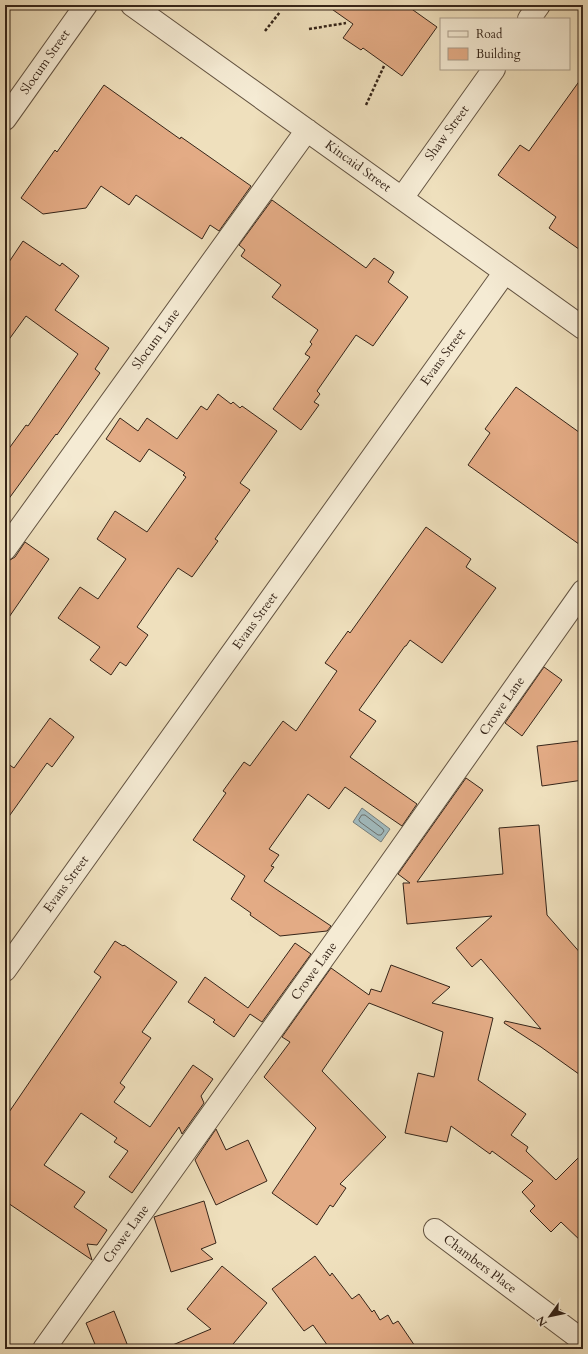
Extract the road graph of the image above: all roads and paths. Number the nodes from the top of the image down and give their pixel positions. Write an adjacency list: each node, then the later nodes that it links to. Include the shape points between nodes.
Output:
1 (86, 5): 14 (street, Slocum Street)
2 (132, 5): 15 (street, Kincaid Street)
3 (236, 5): 5 (path)
4 (539, 5): 7 (street)
5 (236, 10)
6 (280, 12): 10 (path)
7 (530, 18)
8 (346, 23): 9 (path)
9 (309, 29)
10 (265, 32)
11 (384, 66): 13 (path)
12 (493, 70): 16 (street, Shaw Street)
13 (366, 105)
14 (5, 119)
15 (307, 130): 16 (street, Kincaid Street); 19 (street, Slocum Lane)
16 (402, 198): 17 (street, Kincaid Street)
17 (505, 272): 18 (street, Kincaid Street); 21 (street, Evans Street)
18 (583, 328)
19 (5, 549)
20 (583, 591): 24 (street, Crowe Lane)
21 (5, 970)
22 (435, 1230): 23 (street, Chambers Place)
23 (583, 1341)
24 (44, 1349)

